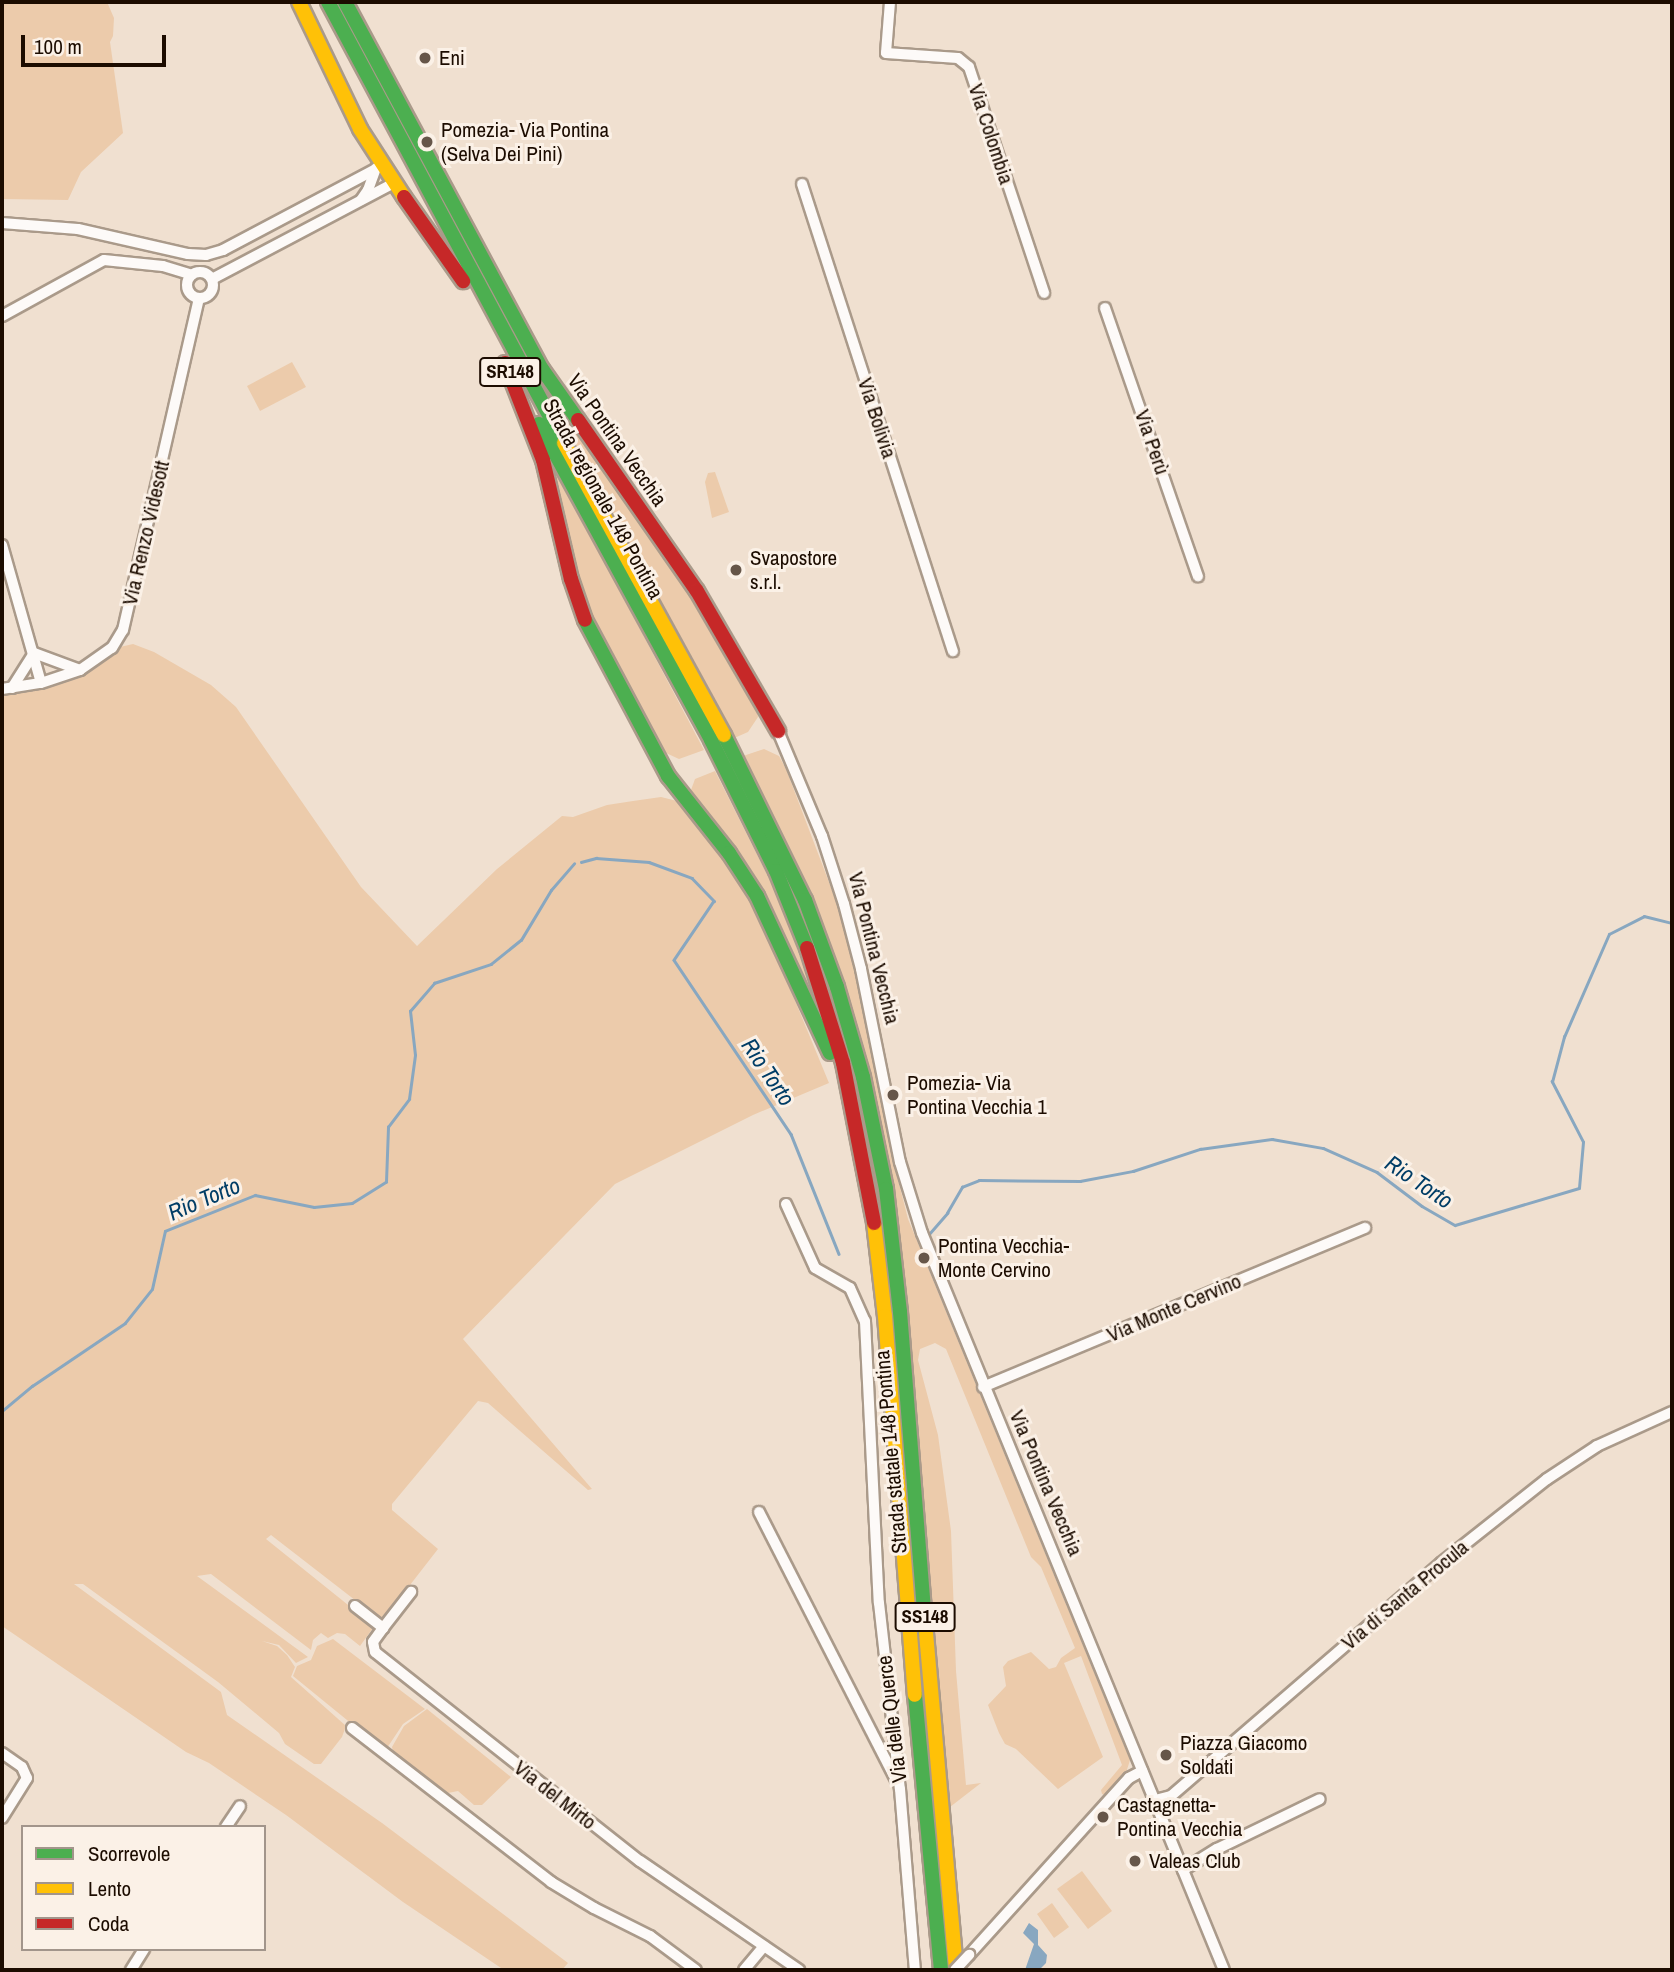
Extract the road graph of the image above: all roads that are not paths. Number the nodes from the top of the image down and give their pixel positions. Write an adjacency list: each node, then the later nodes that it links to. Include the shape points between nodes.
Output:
1 (299, 2): 6 (main road)
2 (314, 2): 13 (main road, Strada regionale 148 Pontina / SR148)
3 (328, 2): 27 (main road, Strada regionale 148 Pontina / SR148, via 725,735)
4 (345, 2): 26 (main road, Via Pontina Vecchia, via 541,369 697,591)
5 (890, 2): 14 (street, Via Colombia, via 886,53 958,58 969,67)
6 (377, 166): 7 (main road); 9 (street); 10 (street, via 206,255 78,229)
7 (394, 183): 9 (street, Via Renzo Videsott); 13 (main road)
8 (803, 184): 21 (street, Via Bolivia)
9 (359, 202): 12 (street, Via Renzo Videsott)
10 (2, 223)
11 (192, 275): 12 (street, via 201,272); 15 (street, Via Renzo Videsott, via 187,290); 17 (street, via 163,266 104,260)
12 (212, 279): 15 (street, Via Renzo Videsott, via 210,295)
13 (463, 281): 18 (main road, Strada regionale 148 Pontina / SR148)
14 (1044, 293)
15 (199, 299): 23 (street, Via Renzo Videsott, via 127,620 112,648)
16 (1105, 308): 20 (street, Via Perù)
17 (2, 316)
18 (506, 363): 28 (main road, Strada regionale 148 Pontina / SR148, via 710,740 776,871); 29 (main road, via 543,460 586,624 668,776 757,896)
19 (2, 545): 22 (street)
20 (1198, 576)
21 (953, 651)
22 (34, 653): 23 (street); 24 (street); 25 (street)
23 (80, 670): 24 (street, Via Renzo Videsott)
24 (41, 683): 25 (street, Via Renzo Videsott)
25 (7, 689)
26 (778, 731): 32 (street, Via Pontina Vecchia, via 822,836 851,928 908,1192)
27 (820, 937): 56 (main road, Strada statale 148 Pontina / SS148, via 863,1077 886,1189)
28 (806, 946): 29 (main road, Strada statale 148 Pontina / SS148)
29 (852, 1100): 55 (main road, Strada statale 148 Pontina / SS148, via 875,1234)
30 (786, 1204): 41 (street, Via delle Querce, via 816,1268 850,1289 865,1321 878,1604)
31 (1365, 1228): 32 (street, Via Monte Cervino)
32 (983, 1387): 40 (street, Via Pontina Vecchia)
33 (1672, 1412): 43 (street, Via di Santa Procula, via 1597,1446 1547,1479 1450,1556 1171,1796)
34 (759, 1512): 41 (street)
35 (411, 1592): 37 (street)
36 (355, 1606): 37 (street)
37 (383, 1628): 48 (street, Via del Mirto, via 373,1642 375,1652 640,1861)
38 (352, 1728): 51 (street, via 551,1882 650,1936)
39 (2, 1753): 45 (street, via 22,1767 27,1778)
40 (1142, 1771): 43 (street, Via Pontina Vecchia); 56 (street, bridge, via 1121,1787)
41 (900, 1789): 54 (street, Via delle Querce)
42 (1320, 1799): 47 (street)
43 (1155, 1800): 47 (street, Via Pontina Vecchia)
44 (240, 1806): 46 (street)
45 (2, 1818)
46 (227, 1825)
47 (1183, 1870): 57 (street, Via Pontina Vecchia)
48 (764, 1946): 52 (street); 53 (street, Via del Mirto)
49 (144, 1951): 50 (street)
50 (131, 1970)
51 (696, 1970)
52 (744, 1970)
53 (799, 1970)
54 (915, 1970)
55 (941, 1970)
56 (956, 1970)
57 (1224, 1970)

